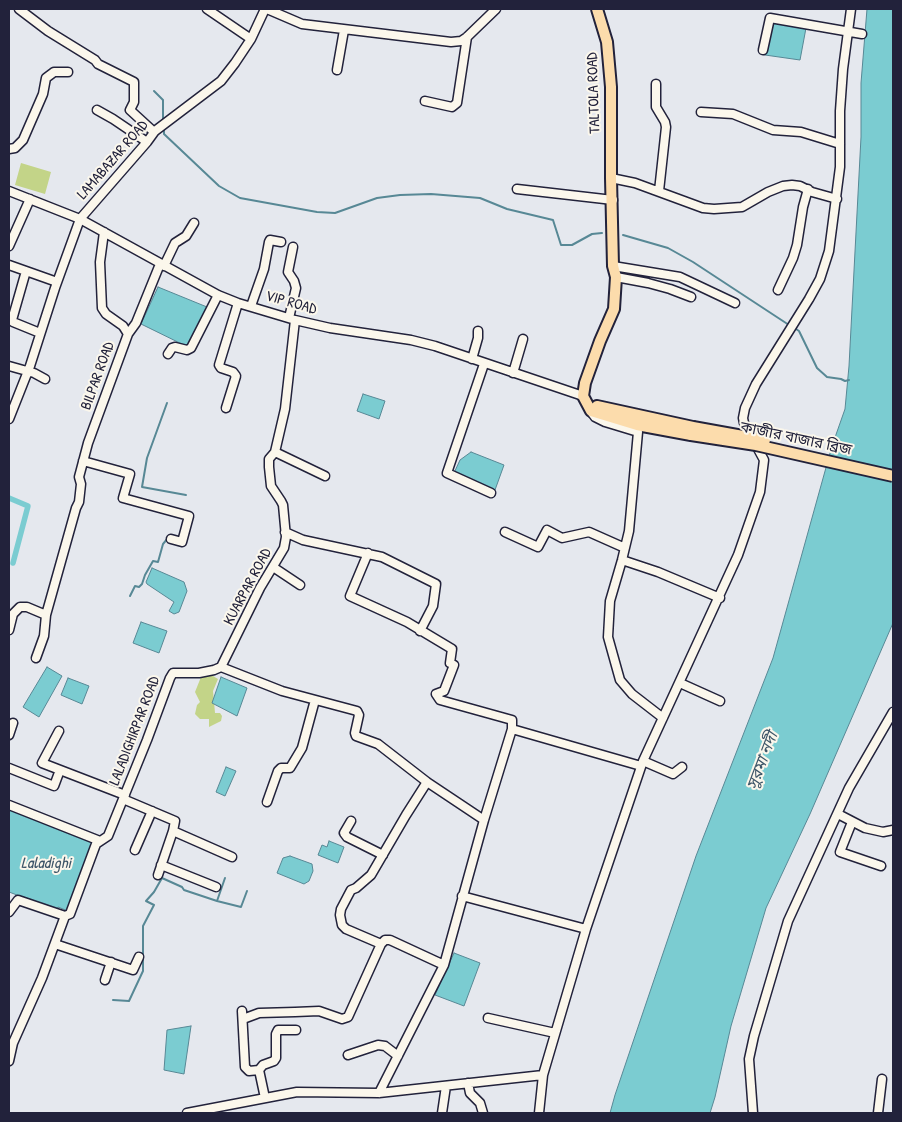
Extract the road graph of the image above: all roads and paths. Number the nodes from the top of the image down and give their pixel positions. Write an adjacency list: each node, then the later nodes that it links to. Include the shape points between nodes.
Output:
1 (19, 9): 19 (street, via 98,64 134,82 134,102 130,110)
2 (207, 9): 11 (street)
3 (266, 9): 7 (street, via 302,24); 11 (street, LAMABAZAR ROAD)
4 (496, 9): 10 (street)
5 (597, 9): 23 (main road, TALTOLA ROAD, via 607,42 610,69)
6 (851, 9): 8 (street)
7 (344, 30): 10 (street, via 451,42); 13 (street)
8 (848, 32): 9 (street); 12 (street, via 770,18); 21 (street)
9 (862, 34)
10 (467, 37): 16 (street, via 457,103 452,107)
11 (251, 39): 19 (street, LAMABAZAR ROAD, via 220,81)
12 (762, 50)
13 (338, 70)
14 (68, 72): 22 (street, via 54,72 46,78 43,94 24,140)
15 (656, 84): 27 (street, via 656,107 666,127)
16 (425, 101)
17 (97, 110): 20 (street)
18 (701, 112): 21 (street, via 733,114 774,130 801,132)
19 (154, 131): 20 (street, LAMABAZAR ROAD)
20 (147, 142): 31 (street, LAMABAZAR ROAD)
21 (840, 144): 29 (street)
22 (9, 149)
23 (611, 178): 27 (street); 30 (main road, TALTOLA ROAD)
24 (517, 189): 30 (street)
25 (808, 189): 27 (street, via 783,186 742,207 714,209); 29 (street); 43 (street, via 798,245)
26 (9, 191): 28 (street, VIP ROAD)
27 (659, 191)
28 (30, 199): 31 (street, VIP ROAD); 35 (street)
29 (837, 199): 79 (street, via 829,251 820,279 756,384 745,408 744,423 764,460 764,474 738,556)
30 (613, 200): 39 (main road, TALTOLA ROAD)
31 (80, 220): 33 (street, VIP ROAD); 42 (street)
32 (194, 222): 38 (street, via 186,236 174,243)
33 (104, 232): 38 (street, VIP ROAD); 52 (street, BILPAR ROAD, via 100,262 102,308)
34 (281, 242): 48 (street, via 269,242)
35 (9, 246)
36 (293, 247): 49 (street, KUARPAR ROAD, via 288,272 296,288)
37 (9, 265): 40 (street)
38 (162, 265): 44 (street, VIP ROAD); 52 (street)
39 (613, 266): 41 (main road, TALTOLA ROAD); 47 (street, via 680,277)
40 (26, 271): 42 (street); 51 (street, via 12,320)
41 (616, 277): 45 (street); 61 (main road, TALTOLA ROAD, via 614,309 585,383)
42 (57, 282): 51 (street)
43 (778, 290)
44 (218, 295): 46 (street, VIP ROAD); 54 (street, via 191,348 175,347)
45 (692, 297)
46 (238, 303): 48 (street, VIP ROAD); 62 (street, via 220,367 236,375)
47 (735, 303)
48 (251, 306): 49 (street, VIP ROAD)
49 (292, 319): 55 (street, VIP ROAD, via 353,333 422,343); 65 (street, KUARPAR ROAD, via 286,401)
50 (478, 331): 55 (street)
51 (40, 332): 58 (street)
52 (128, 334): 66 (street, BILPAR ROAD)
53 (523, 339): 59 (street)
54 (168, 354)
55 (472, 359): 56 (street, VIP ROAD)
56 (484, 364): 59 (street, VIP ROAD); 70 (street, via 447,473)
57 (9, 366): 58 (street)
58 (28, 371): 60 (street); 63 (street)
59 (513, 373): 61 (street, VIP ROAD)
60 (45, 380)
61 (587, 403): 64 (main road, via 637,425); 74 (street, VIP ROAD, via 595,417 638,432)
62 (226, 408)
63 (9, 419)
64 (692, 431): 67 (main road, bridge, via 757,438); 69 (main road, কাজীর বাজার ব্রিজ, bridge)
65 (275, 452): 68 (street); 71 (street, KUARPAR ROAD, via 269,459 269,480 281,501)
66 (83, 462): 73 (street, via 130,474 123,498 189,516 182,542); 80 (street, BILPAR ROAD, via 79,502)
67 (893, 469)
68 (325, 476)
69 (893, 476)
70 (491, 493)
71 (285, 532): 75 (street, via 304,540); 77 (street, KUARPAR ROAD, via 282,553)
72 (505, 532): 74 (street, via 538,547 547,530 562,538 589,532)
73 (171, 539)
74 (625, 548): 76 (street)
75 (368, 553): 82 (street, via 350,596); 82 (street, via 436,584 433,606)
76 (622, 560): 79 (street); 89 (street, via 610,600 608,638 620,680 632,694)
77 (273, 567): 78 (street); 84 (street, KUARPAR ROAD)
78 (300, 585)
79 (720, 598): 85 (street)
80 (46, 615): 81 (street, via 20,607 13,614); 83 (street, BILPAR ROAD, via 44,636)
81 (9, 630)
82 (420, 631): 92 (street, via 452,649 450,663 454,665 444,691 436,694 440,700 512,720)
83 (36, 658)
84 (221, 667): 86 (street); 100 (street, LALADIGHIRPAR ROAD, via 199,673 174,673 170,678)
85 (680, 682): 87 (street); 89 (street)
86 (315, 700): 99 (street, via 357,711 356,736 378,744); 101 (street, via 302,748 290,768 278,771)
87 (720, 701)
88 (893, 712): 90 (street)
89 (663, 718): 95 (street)
90 (891, 721): 104 (street, via 849,788)
91 (13, 723): 94 (street)
92 (512, 729): 95 (street); 105 (street)
93 (59, 731): 98 (street, via 42,763)
94 (9, 735)
95 (642, 764): 96 (street, via 673,774); 121 (street)
96 (682, 767)
97 (9, 768): 98 (street, via 54,786)
98 (60, 770): 100 (street)
99 (427, 782): 105 (street); 112 (street)
100 (124, 797): 103 (street); 110 (street, LALADIGHIRPAR ROAD, via 108,836)
101 (266, 802)
102 (9, 805): 110 (street)
103 (152, 811): 109 (street, via 175,821); 111 (street)
104 (838, 814): 107 (street); 146 (street, via 788,921 754,1036 749,1059)
105 (484, 820): 118 (street)
106 (350, 821): 112 (street, via 344,833)
107 (852, 822): 108 (street, via 883,832); 115 (street, via 840,852)
108 (893, 830)
109 (173, 831): 113 (street); 114 (street)
110 (100, 841): 120 (street, LALADIGHIRPAR ROAD, via 96,844 70,914)
111 (135, 850)
112 (383, 855): 123 (street, via 371,875 346,896 340,919 346,929)
113 (232, 858)
114 (161, 865): 116 (street); 117 (street)
115 (881, 866)
116 (158, 875)
117 (216, 887)
118 (462, 896): 121 (street); 126 (street)
119 (9, 912): 120 (street, via 18,900)
120 (65, 916): 122 (street, LALADIGHIRPAR ROAD)
121 (586, 929): 130 (street)
122 (55, 944): 125 (street); 133 (street, LALADIGHIRPAR ROAD, via 13,1043)
123 (381, 944): 126 (street, via 390,940); 134 (street, via 348,1017 319,1011 242,1015 245,1067 249,1071)
124 (139, 957): 125 (street, via 133,970)
125 (111, 962): 127 (street)
126 (444, 965): 132 (street)
127 (105, 980)
128 (488, 1018): 130 (street)
129 (296, 1030): 134 (street, via 278,1030 276,1058 263,1064)
130 (555, 1033): 135 (street)
131 (348, 1055): 132 (street, via 378,1045)
132 (398, 1056): 139 (street)
133 (9, 1061)
134 (259, 1070): 140 (street)
135 (544, 1075): 137 (street); 145 (street)
136 (882, 1078): 147 (street)
137 (468, 1083): 138 (street); 144 (street, via 470,1093 480,1103)
138 (446, 1086): 139 (street); 143 (street)
139 (379, 1093): 140 (street, via 297,1092)
140 (265, 1098): 141 (street)
141 (211, 1111): 142 (street)
142 (187, 1113)
143 (442, 1113)
144 (483, 1113)
145 (539, 1113)
146 (753, 1113)
147 (878, 1113)

